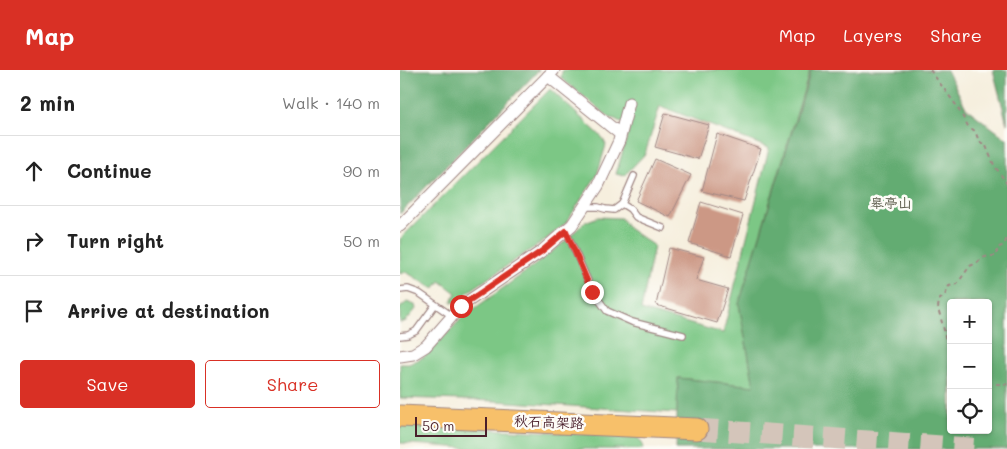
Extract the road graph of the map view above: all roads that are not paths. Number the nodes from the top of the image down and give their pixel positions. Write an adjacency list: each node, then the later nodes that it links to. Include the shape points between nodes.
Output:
1 (551, 73): 3 (street); 7 (street)
2 (629, 103): 3 (street)
3 (620, 134): 6 (street, via 598,186)
4 (634, 176): 5 (lane)
5 (622, 204): 6 (lane, via 614,210); 8 (lane, via 636,217)
6 (584, 207): 9 (street)
7 (400, 226)
8 (663, 228)
9 (566, 231): 12 (street, via 461,306); 13 (lane, via 592,292 607,310 632,322)
10 (400, 290): 11 (lane, via 419,293)
11 (435, 305): 12 (lane); 14 (lane, via 416,331)
12 (452, 316): 15 (street, via 426,346 413,354)
13 (683, 335)
14 (400, 336)
15 (400, 356)
16 (400, 416): 17 (highway, 秋石高架路)
17 (697, 429)

